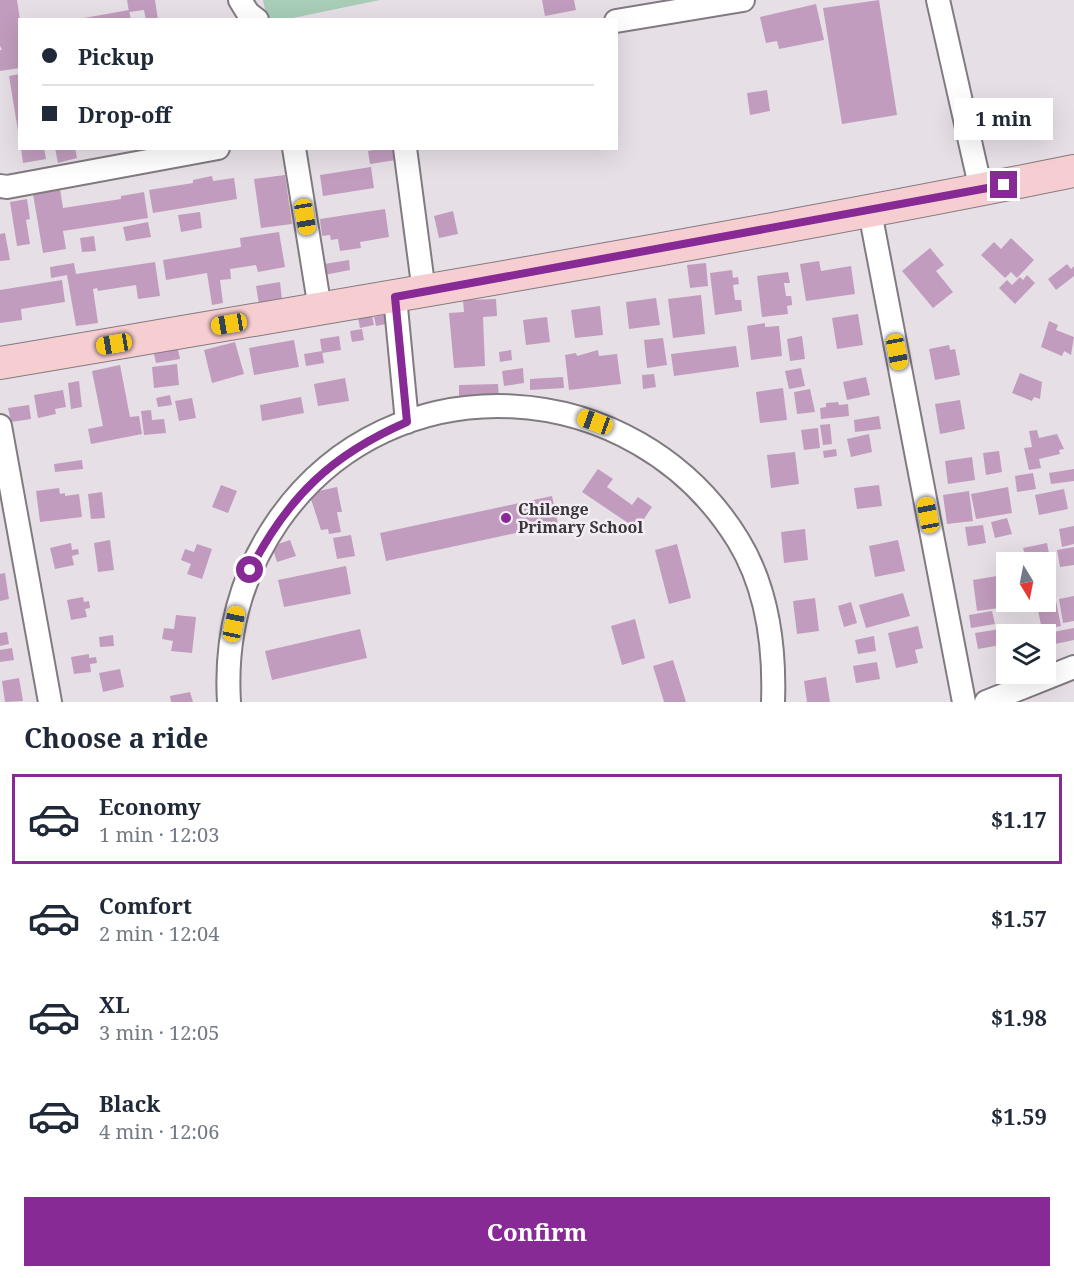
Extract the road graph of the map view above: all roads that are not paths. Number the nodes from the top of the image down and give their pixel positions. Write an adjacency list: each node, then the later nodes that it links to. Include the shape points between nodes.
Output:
1 (240, 0): 4 (street)
2 (743, 0): 5 (street)
3 (938, 0): 11 (street)
4 (254, 18)
5 (618, 21)
6 (207, 150): 10 (street)
7 (294, 150): 14 (street)
8 (405, 150): 13 (street)
9 (1074, 171): 11 (street)
10 (0, 186)
11 (981, 190): 12 (street)
12 (870, 212): 13 (street); 22 (street)
13 (410, 294): 14 (street); 16 (street)
14 (320, 309): 15 (street)
15 (0, 363)
16 (407, 422): 20 (street, via 342,456 313,480 266,538 237,605 230,642); 21 (street, via 448,410 490,405 533,406 615,429 686,476 708,498 739,541 757,580 769,620 775,662)
17 (0, 426): 19 (street)
18 (1074, 667): 23 (street)
19 (50, 702)
20 (230, 702)
21 (773, 702)
22 (964, 702)
23 (986, 702)

